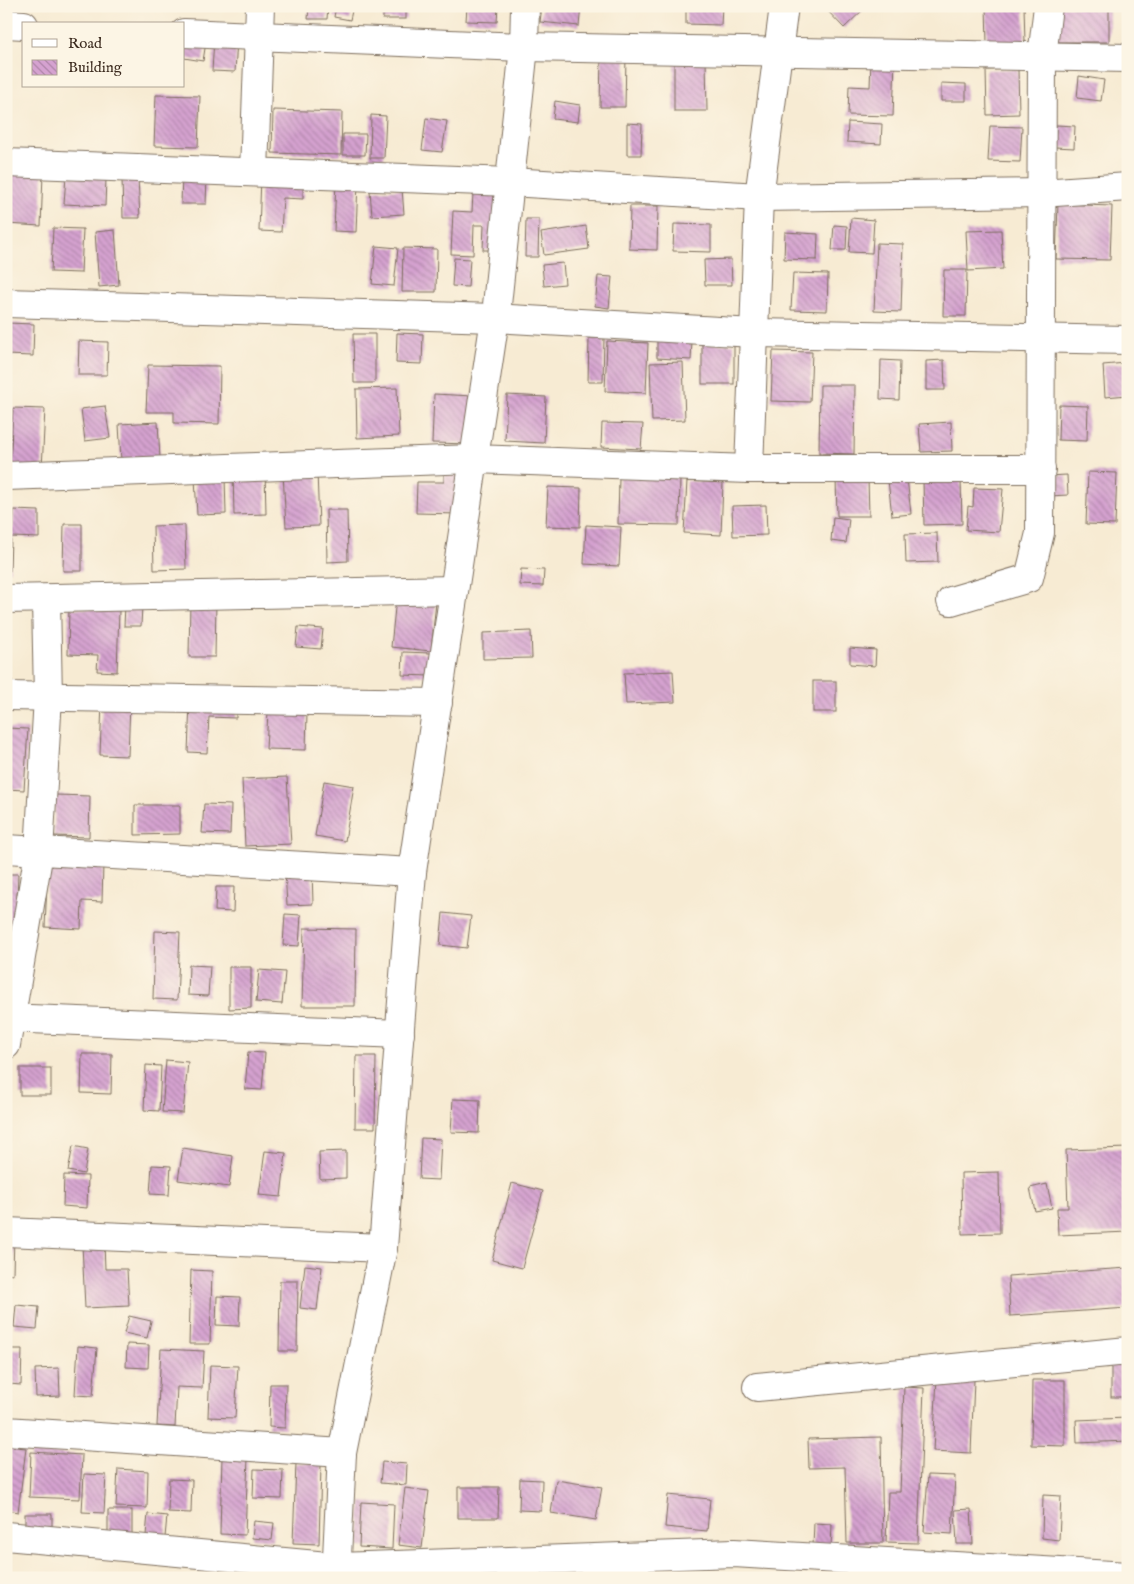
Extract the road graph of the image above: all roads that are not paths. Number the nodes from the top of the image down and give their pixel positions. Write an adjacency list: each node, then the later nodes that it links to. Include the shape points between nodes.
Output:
1 (260, 6): 8 (street)
2 (525, 6): 9 (street)
3 (784, 6): 10 (street)
4 (1048, 6): 11 (street)
5 (6, 24): 6 (street)
6 (22, 25)
7 (185, 33): 8 (street)
8 (259, 37): 9 (street); 14 (street)
9 (524, 47): 10 (street); 15 (street)
10 (779, 53): 11 (street); 18 (street)
11 (1042, 57): 12 (street); 17 (street)
12 (1128, 58)
13 (6, 163): 14 (street)
14 (254, 171): 15 (street)
15 (510, 182): 18 (street); 20 (street)
16 (1128, 187): 17 (street)
17 (1041, 194): 18 (street); 22 (street)
18 (759, 197): 21 (street)
19 (6, 303): 20 (street)
20 (495, 318): 21 (street); 24 (street)
21 (754, 333): 22 (street); 25 (street)
22 (1041, 339): 23 (street); 26 (street)
23 (1128, 340)
24 (473, 460): 25 (street); 27 (street); 28 (street)
25 (749, 469): 26 (street)
26 (1041, 469): 31 (street, via 1040,533 1029,578)
27 (6, 476)
28 (454, 590): 30 (street); 34 (street)
29 (6, 599): 30 (street)
30 (46, 600): 33 (street)
31 (951, 601)
32 (6, 696): 33 (street)
33 (48, 697): 34 (street); 36 (street)
34 (438, 703): 37 (street)
35 (6, 849): 36 (street)
36 (39, 852): 37 (street); 38 (street)
37 (412, 872): 39 (street)
38 (7, 1027): 39 (street)
39 (400, 1034): 41 (street)
40 (6, 1232): 41 (street)
41 (383, 1248): 45 (street)
42 (1128, 1351): 43 (street)
43 (757, 1386)
44 (6, 1431): 45 (street)
45 (342, 1453): 47 (street)
46 (6, 1536): 47 (street)
47 (337, 1572): 48 (street, via 734,1553)
48 (1128, 1576)

